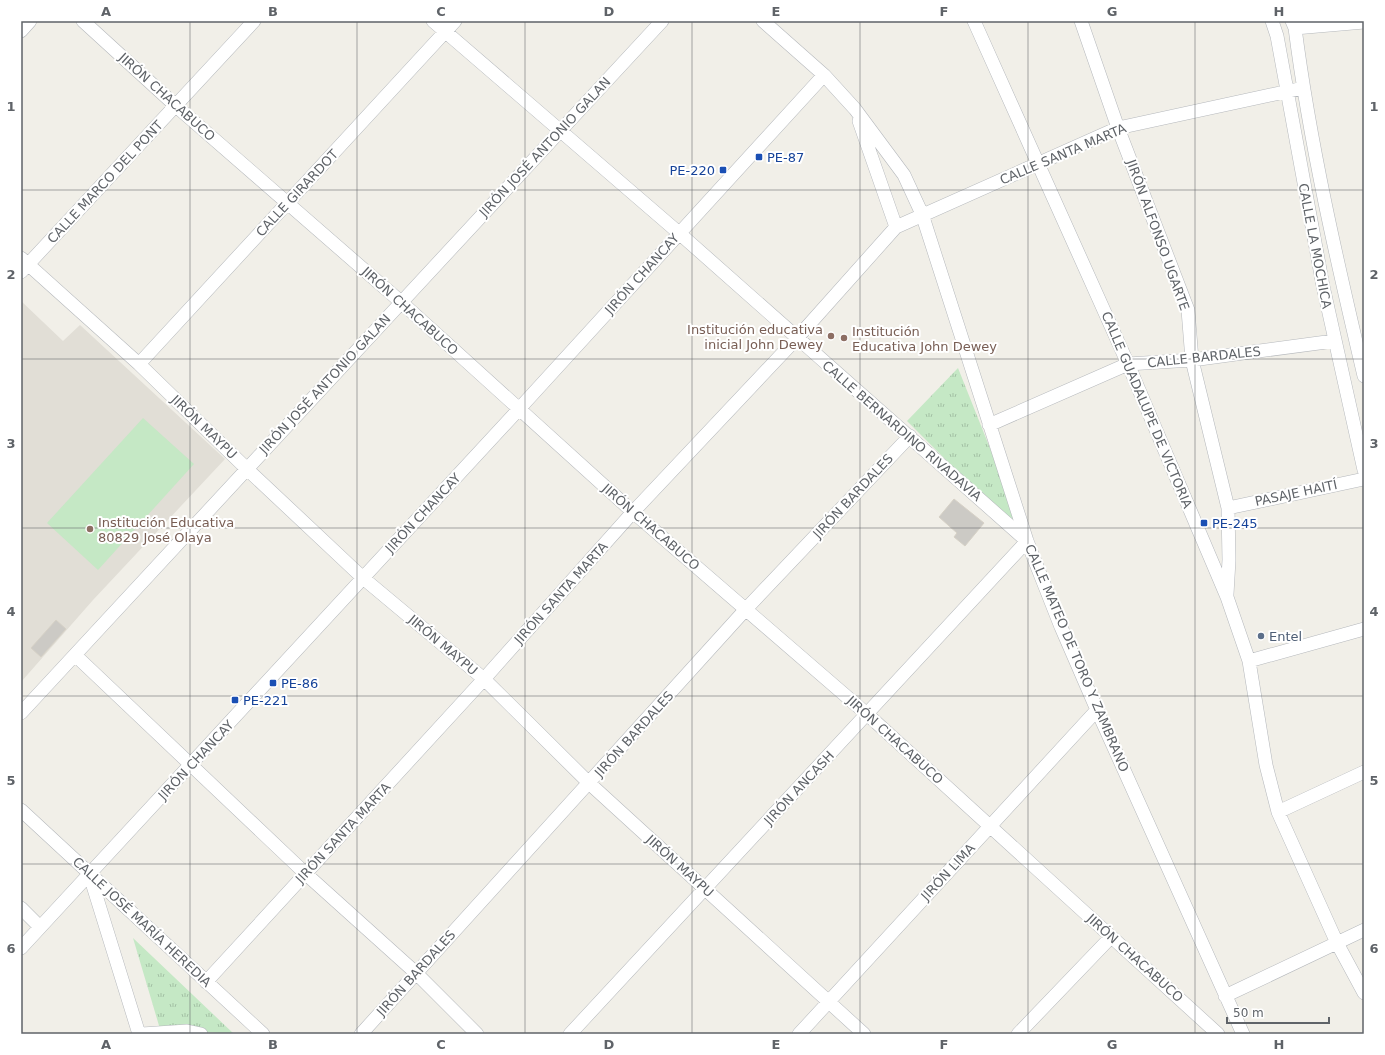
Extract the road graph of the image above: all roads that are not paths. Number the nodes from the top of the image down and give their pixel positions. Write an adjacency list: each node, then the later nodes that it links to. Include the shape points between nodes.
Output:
1 (30, 21): 13 (street)
2 (83, 21): 18 (street, JIRÓN CHACABUCO)
3 (254, 21): 18 (street, CALLE MARCO DEL PONT)
4 (433, 21): 14 (street, CALLE BERNARDINO RIVADAVIA)
5 (455, 21): 14 (street, CALLE GIRARDOT)
6 (662, 21): 21 (street, JIRÓN JOSÉ ANTONIO GALAN)
7 (763, 21): 15 (street, CALLE MATEO DE TORO Y ZAMBRANO)
8 (974, 21): 22 (street, CALLE GUADALUPE DE VICTORIA)
9 (1082, 21): 20 (street, JIRÓN ALFONSO UGARTE)
10 (1272, 21): 17 (street, CALLE LA MOCHICA)
11 (1364, 22): 12 (street)
12 (1294, 24): 16 (street, CALLE LA MOCHICA)
13 (21, 31)
14 (445, 31): 21 (street, CALLE BERNARDINO RIVADAVIA); 23 (street, CALLE GIRARDOT)
15 (824, 75): 19 (street, CALLE MATEO DE TORO Y ZAMBRANO); 26 (street, JIRÓN CHANCAY)
16 (1303, 88): 17 (street, CALLE SANTA MARTA); 34 (street, CALLE LA MOCHICA)
17 (1286, 91): 20 (street, CALLE SANTA MARTA); 30 (street, CALLE LA MOCHICA)
18 (176, 106): 23 (street, JIRÓN CHACABUCO); 27 (street, CALLE MARCO DEL PONT)
19 (855, 109): 24 (street, CALLE MATEO DE TORO Y ZAMBRANO, via 904,175); 25 (street)
20 (1118, 128): 22 (street, CALLE SANTA MARTA); 31 (street, JIRÓN ALFONSO UGARTE, via 1186,303)
21 (561, 130): 26 (street, CALLE BERNARDINO RIVADAVIA); 28 (street, JIRÓN JOSÉ ANTONIO GALAN)
22 (1038, 164): 24 (street, CALLE SANTA MARTA); 33 (street, CALLE GUADALUPE DE VICTORIA)
23 (288, 203): 28 (street, JIRÓN CHACABUCO); 32 (street, CALLE GIRARDOT)
24 (922, 214): 25 (street, JIRÓN SANTA MARTA); 36 (street, CALLE MATEO DE TORO Y ZAMBRANO)
25 (896, 227): 29 (street, JIRÓN SANTA MARTA)
26 (679, 233): 29 (street, CALLE BERNARDINO RIVADAVIA); 35 (street, JIRÓN CHANCAY)
27 (23, 265): 32 (street, JIRÓN MAYPU)
28 (401, 302): 35 (street, JIRÓN CHACABUCO); 38 (street, JIRÓN JOSÉ ANTONIO GALAN)
29 (797, 338): 37 (street, CALLE BERNARDINO RIVADAVIA); 42 (street, JIRÓN SANTA MARTA)
30 (1334, 341): 31 (street, CALLE BARDALES); 39 (street, CALLE LA MOCHICA)
31 (1192, 360): 33 (street, CALLE BARDALES); 41 (street, JIRÓN ALFONSO UGARTE)
32 (139, 364): 38 (street, JIRÓN MAYPU)
33 (1128, 364): 36 (street, CALLE BARDALES); 45 (street, CALLE GUADALUPE DE VICTORIA)
34 (1364, 376)
35 (519, 409): 42 (street, JIRÓN CHACABUCO); 44 (street, JIRÓN CHANCAY)
36 (989, 425): 43 (street, CALLE MATEO DE TORO Y ZAMBRANO)
37 (910, 436): 43 (street, CALLE BERNARDINO RIVADAVIA); 46 (street, JIRÓN BARDALES)
38 (246, 469): 44 (street, JIRÓN MAYPU); 48 (street, JIRÓN JOSÉ ANTONIO GALAN)
39 (1364, 470)
40 (1364, 479): 41 (street, PASAJE HAITÍ)
41 (1228, 508): 45 (street, JIRÓN ALFONSO UGARTE, via 1229,560)
42 (633, 512): 46 (street, JIRÓN CHACABUCO); 50 (street, JIRÓN SANTA MARTA)
43 (1027, 542): 51 (street, CALLE MATEO DE TORO Y ZAMBRANO); 53 (street, JIRÓN ANCASH)
44 (363, 578): 50 (street, JIRÓN MAYPU); 54 (street, JIRÓN CHANCAY)
45 (1226, 597): 49 (street, CALLE GUADALUPE DE VICTORIA)
46 (746, 608): 53 (street, JIRÓN CHACABUCO); 56 (street, JIRÓN BARDALES)
47 (1364, 629): 49 (street)
48 (75, 655): 52 (street, JIRÓN JOSÉ ANTONIO GALAN); 54 (street)
49 (1249, 661): 58 (street, CALLE GUADALUPE DE VICTORIA, via 1266,765)
50 (484, 679): 56 (street, JIRÓN MAYPU); 61 (street, JIRÓN SANTA MARTA)
51 (1097, 710): 59 (street, JIRÓN LIMA); 72 (street, CALLE MATEO DE TORO Y ZAMBRANO)
52 (21, 713)
53 (868, 715): 59 (street, JIRÓN CHACABUCO); 62 (street, JIRÓN ANCASH)
54 (192, 764): 60 (street, JIRÓN CHANCAY); 61 (street)
55 (1364, 772): 58 (street)
56 (590, 783): 62 (street, JIRÓN MAYPU); 69 (street, JIRÓN BARDALES)
57 (21, 810): 60 (street, CALLE JOSÉ MARÍA HEREDIA)
58 (1278, 812): 67 (street, CALLE GUADALUPE DE VICTORIA)
59 (991, 826): 66 (street, JIRÓN CHACABUCO); 73 (street, JIRÓN LIMA)
60 (90, 874): 64 (street, JIRÓN CHANCAY); 70 (street, CALLE JOSÉ MARÍA HEREDIA); 75 (street)
61 (306, 874): 69 (street); 70 (street, JIRÓN SANTA MARTA)
62 (706, 889): 73 (street, JIRÓN MAYPU); 80 (street, JIRÓN ANCASH)
63 (21, 908): 64 (street)
64 (40, 927): 68 (street, JIRÓN CHANCAY)
65 (1364, 930): 67 (street)
66 (1111, 936): 83 (street); 84 (street, JIRÓN CHACABUCO)
67 (1337, 942): 71 (street, CALLE GUADALUPE DE VICTORIA); 72 (street)
68 (21, 948)
69 (416, 973): 78 (street, JIRÓN BARDALES); 79 (street)
70 (206, 982): 77 (street, CALLE JOSÉ MARÍA HEREDIA)
71 (1364, 993)
72 (1225, 996): 74 (street, CALLE MATEO DE TORO Y ZAMBRANO)
73 (829, 1002): 81 (street, JIRÓN LIMA); 82 (street, JIRÓN MAYPU)
74 (1239, 1033)
75 (140, 1034): 76 (street, via 187,1031)
76 (201, 1034)
77 (263, 1034)
78 (361, 1034)
79 (477, 1034)
80 (570, 1034)
81 (799, 1034)
82 (864, 1034)
83 (1018, 1034)
84 (1218, 1034)

